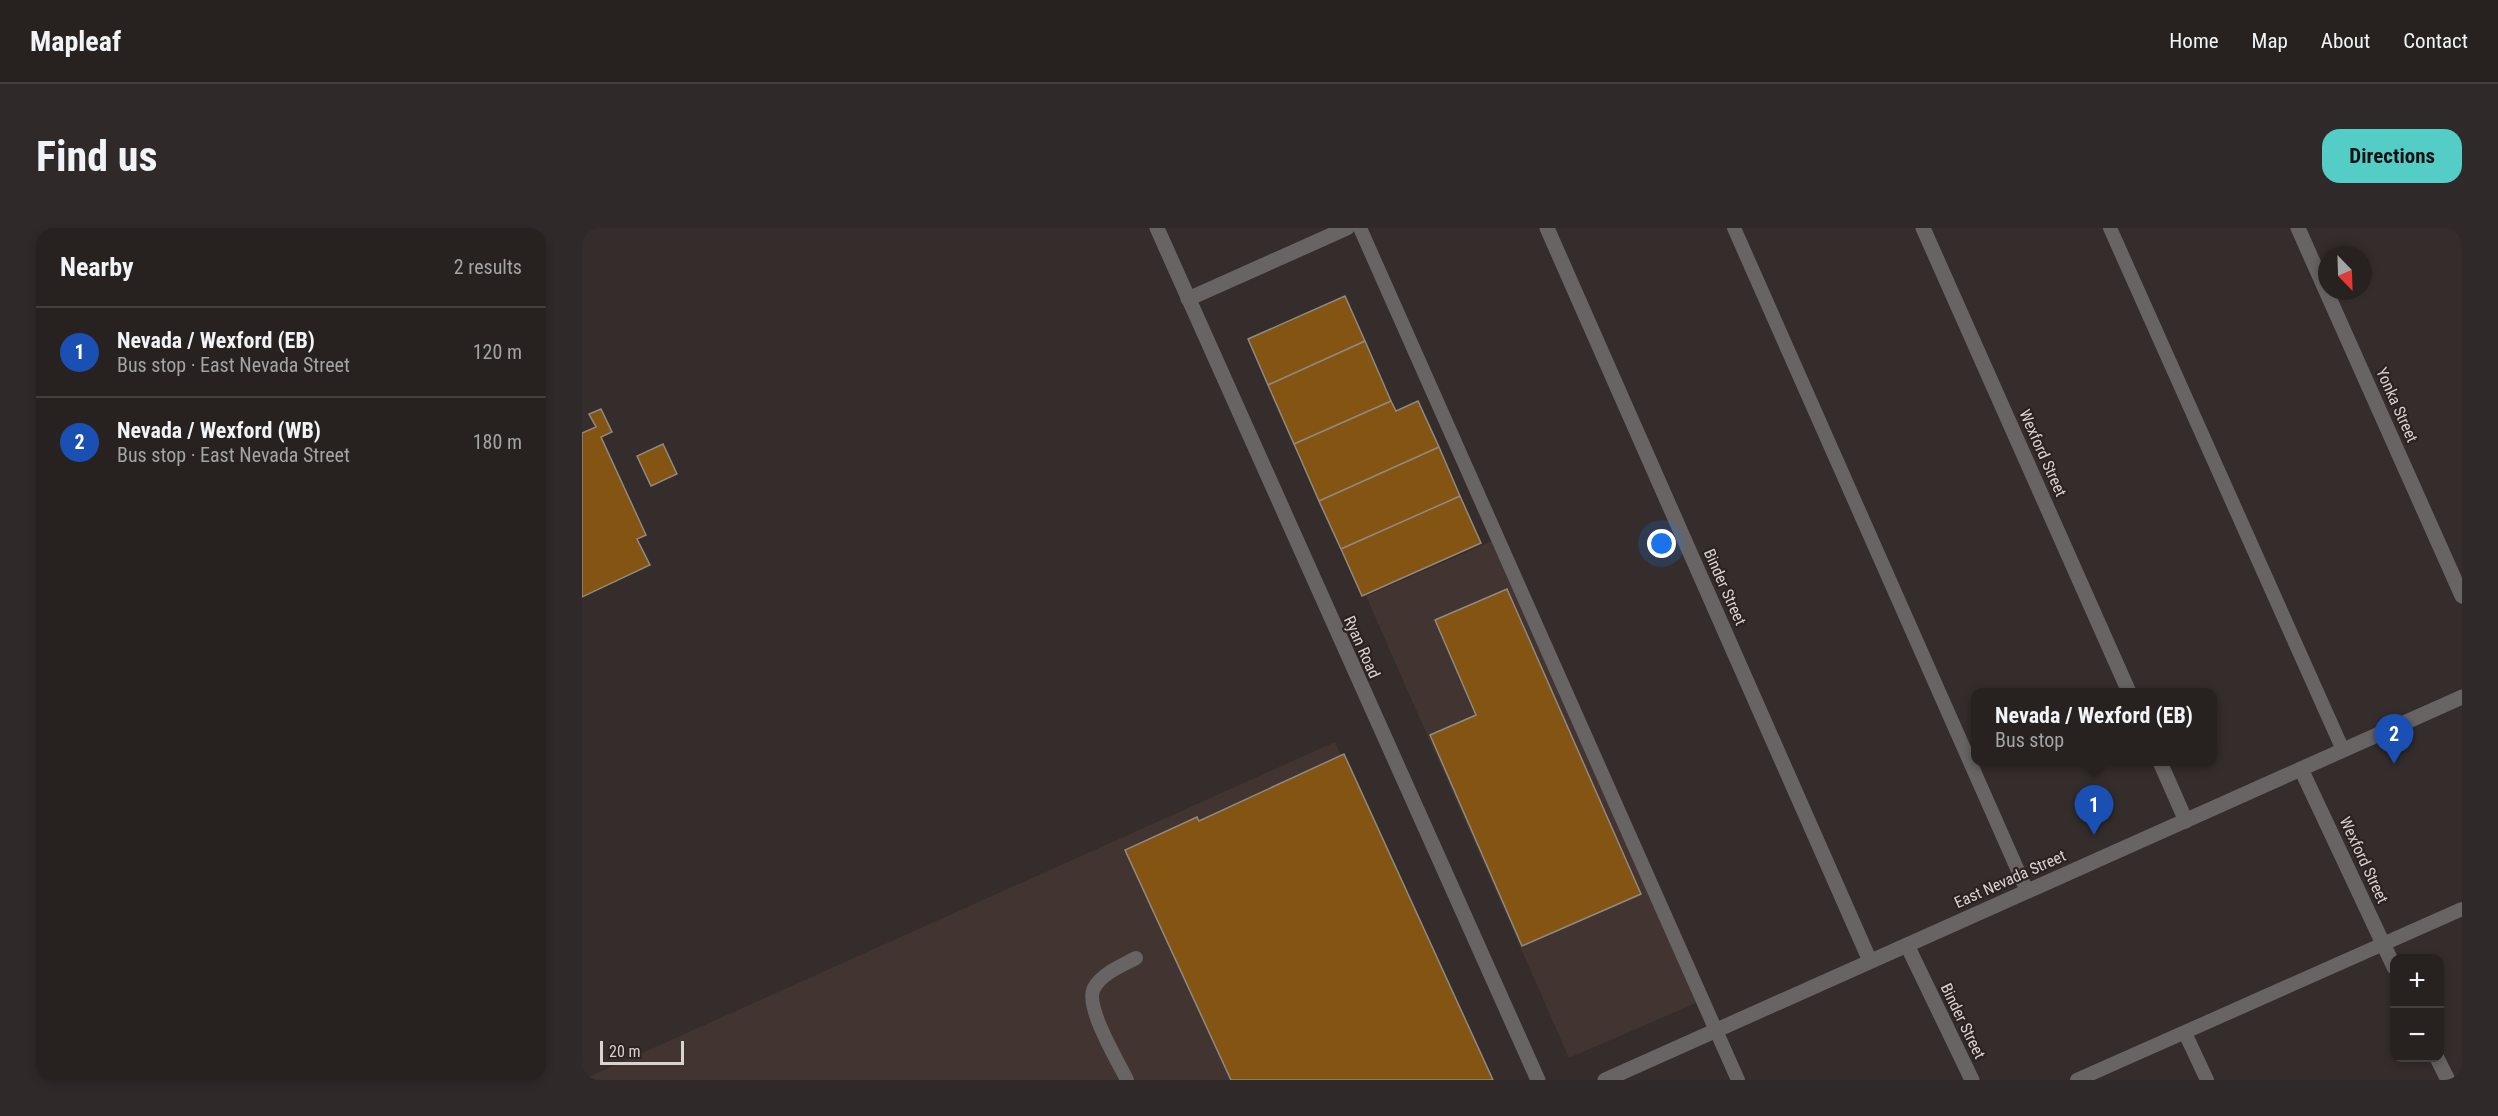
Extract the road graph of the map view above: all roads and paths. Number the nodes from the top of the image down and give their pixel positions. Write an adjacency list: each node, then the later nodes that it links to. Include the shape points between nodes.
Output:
1 (1157, 228): 9 (street, Ryan Road)
2 (1347, 228): 9 (street)
3 (1360, 228): 26 (lane)
4 (1547, 228): 25 (street, Binder Street)
5 (1734, 228): 14 (lane)
6 (1923, 228): 11 (street, Wexford Street)
7 (2110, 228): 13 (lane)
8 (2298, 228): 10 (street, Yonka Street)
9 (1188, 299): 30 (street, Ryan Road)
10 (2462, 596)
11 (2127, 688)
12 (2462, 697): 13 (street, East Nevada Street)
13 (2343, 750): 17 (street, East Nevada Street)
14 (1971, 764)
15 (1972, 766): 19 (lane)
16 (2162, 766): 18 (street)
17 (2301, 769): 18 (street, East Nevada Street); 21 (street, Wexford Street)
18 (2186, 821): 19 (street, East Nevada Street)
19 (2027, 891): 22 (street, East Nevada Street)
20 (2462, 909): 21 (lane)
21 (2384, 944): 24 (street, Wexford Street); 27 (lane)
22 (1907, 945): 25 (street, East Nevada Street); 33 (street, Binder Street)
23 (1137, 958): 29 (lane, via 1111,971 1094,988 1092,1006)
24 (2390, 958)
25 (1869, 961): 26 (street, East Nevada Street)
26 (1715, 1031): 31 (street, East Nevada Street); 32 (lane)
27 (2185, 1033): 34 (lane); 35 (lane)
28 (2440, 1062): 36 (street)
29 (1127, 1080)
30 (1538, 1080)
31 (1605, 1080)
32 (1738, 1080)
33 (1972, 1080)
34 (2077, 1080)
35 (2207, 1080)
36 (2448, 1080)

